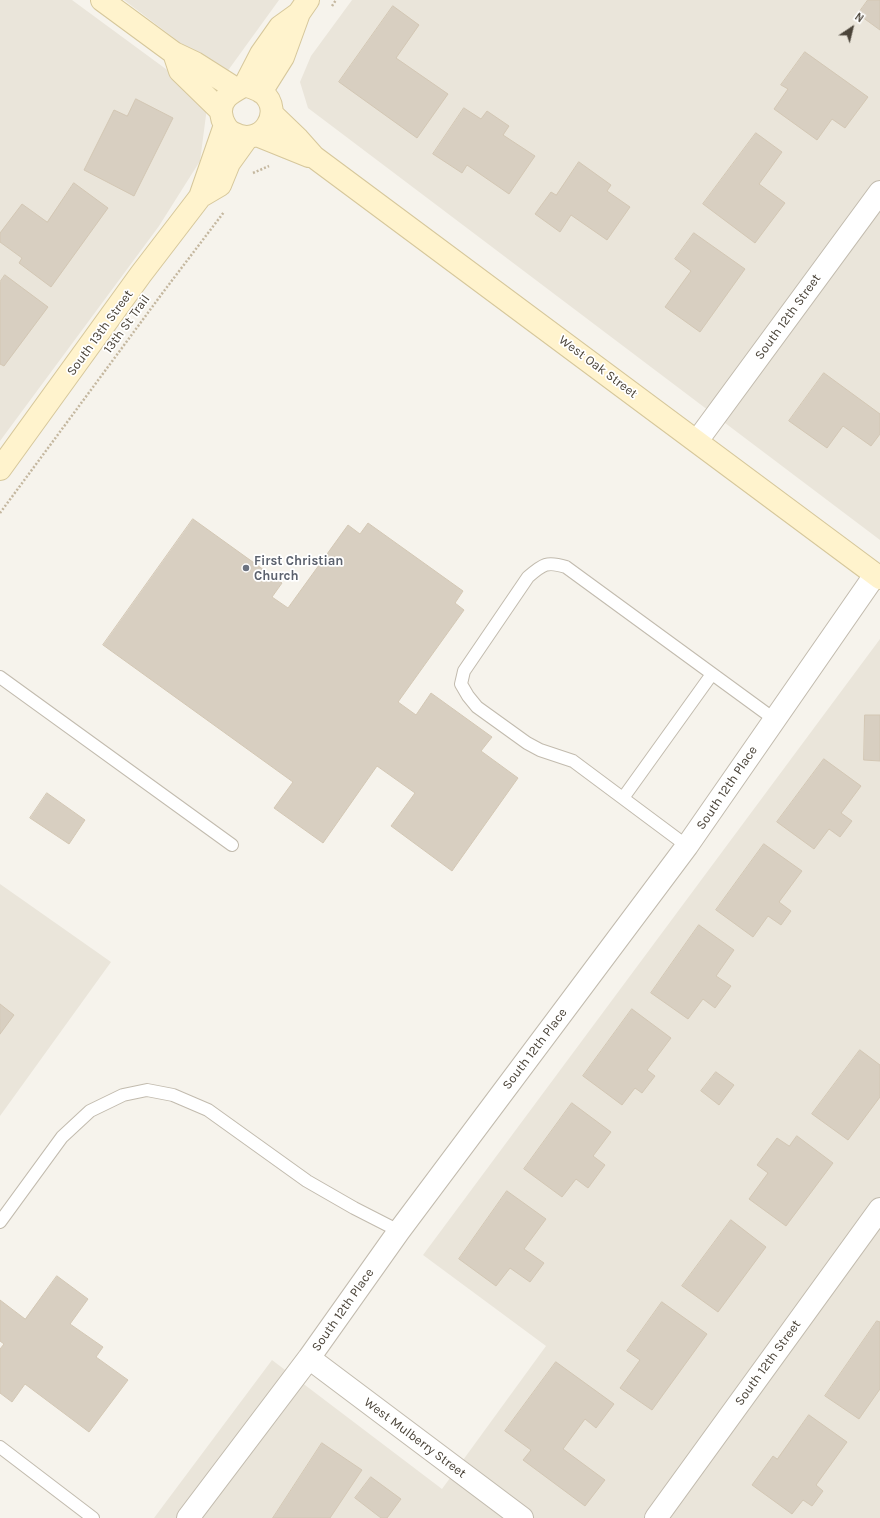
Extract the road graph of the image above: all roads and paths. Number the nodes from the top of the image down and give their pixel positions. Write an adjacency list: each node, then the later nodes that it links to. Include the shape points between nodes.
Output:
1 (102, 0): 3 (street)
2 (304, 7): 4 (street, via 283,58)
3 (174, 53): 4 (street); 6 (street, via 180,71)
4 (247, 89): 5 (street, via 267,98); 6 (street, via 225,98)
5 (272, 114): 7 (street, via 267,127); 8 (street, West Oak Street, via 298,138)
6 (223, 118): 7 (street, via 230,132 238,136); 12 (street, South 13th Street)
7 (252, 136): 8 (street, West Oak Street); 12 (street, South 13th Street, via 229,163 220,185)
8 (314, 158): 14 (street, West Oak Street)
9 (275, 164): 10 (path, via 254,172)
10 (250, 178)
11 (880, 192): 14 (street, South 12th Street)
12 (200, 197): 15 (street, South 13th Street)
13 (226, 210): 16 (path, 13th St Trail)
14 (697, 441): 17 (street, West Oak Street)
15 (0, 469)
16 (0, 514)
17 (878, 576): 20 (street, South 12th Place)
18 (712, 674): 20 (lane); 21 (lane); 21 (lane, via 566,567 553,563 540,567 528,577 464,671 461,684 477,707 527,743 573,761)
19 (0, 677): 22 (lane)
20 (774, 719): 23 (street, South 12th Place)
21 (623, 798): 23 (lane)
22 (232, 845)
23 (687, 846): 26 (street, South 12th Place)
24 (880, 1209): 32 (street, South 12th Street)
25 (0, 1222): 26 (lane, via 62,1137 90,1111 123,1095 147,1090 173,1095 208,1110 307,1180)
26 (398, 1230): 27 (street, South 12th Place)
27 (308, 1358): 30 (street, South 12th Place); 31 (street, West Mulberry Street)
28 (0, 1447): 29 (lane)
29 (93, 1518)
30 (188, 1518)
31 (522, 1518)
32 (656, 1518)

